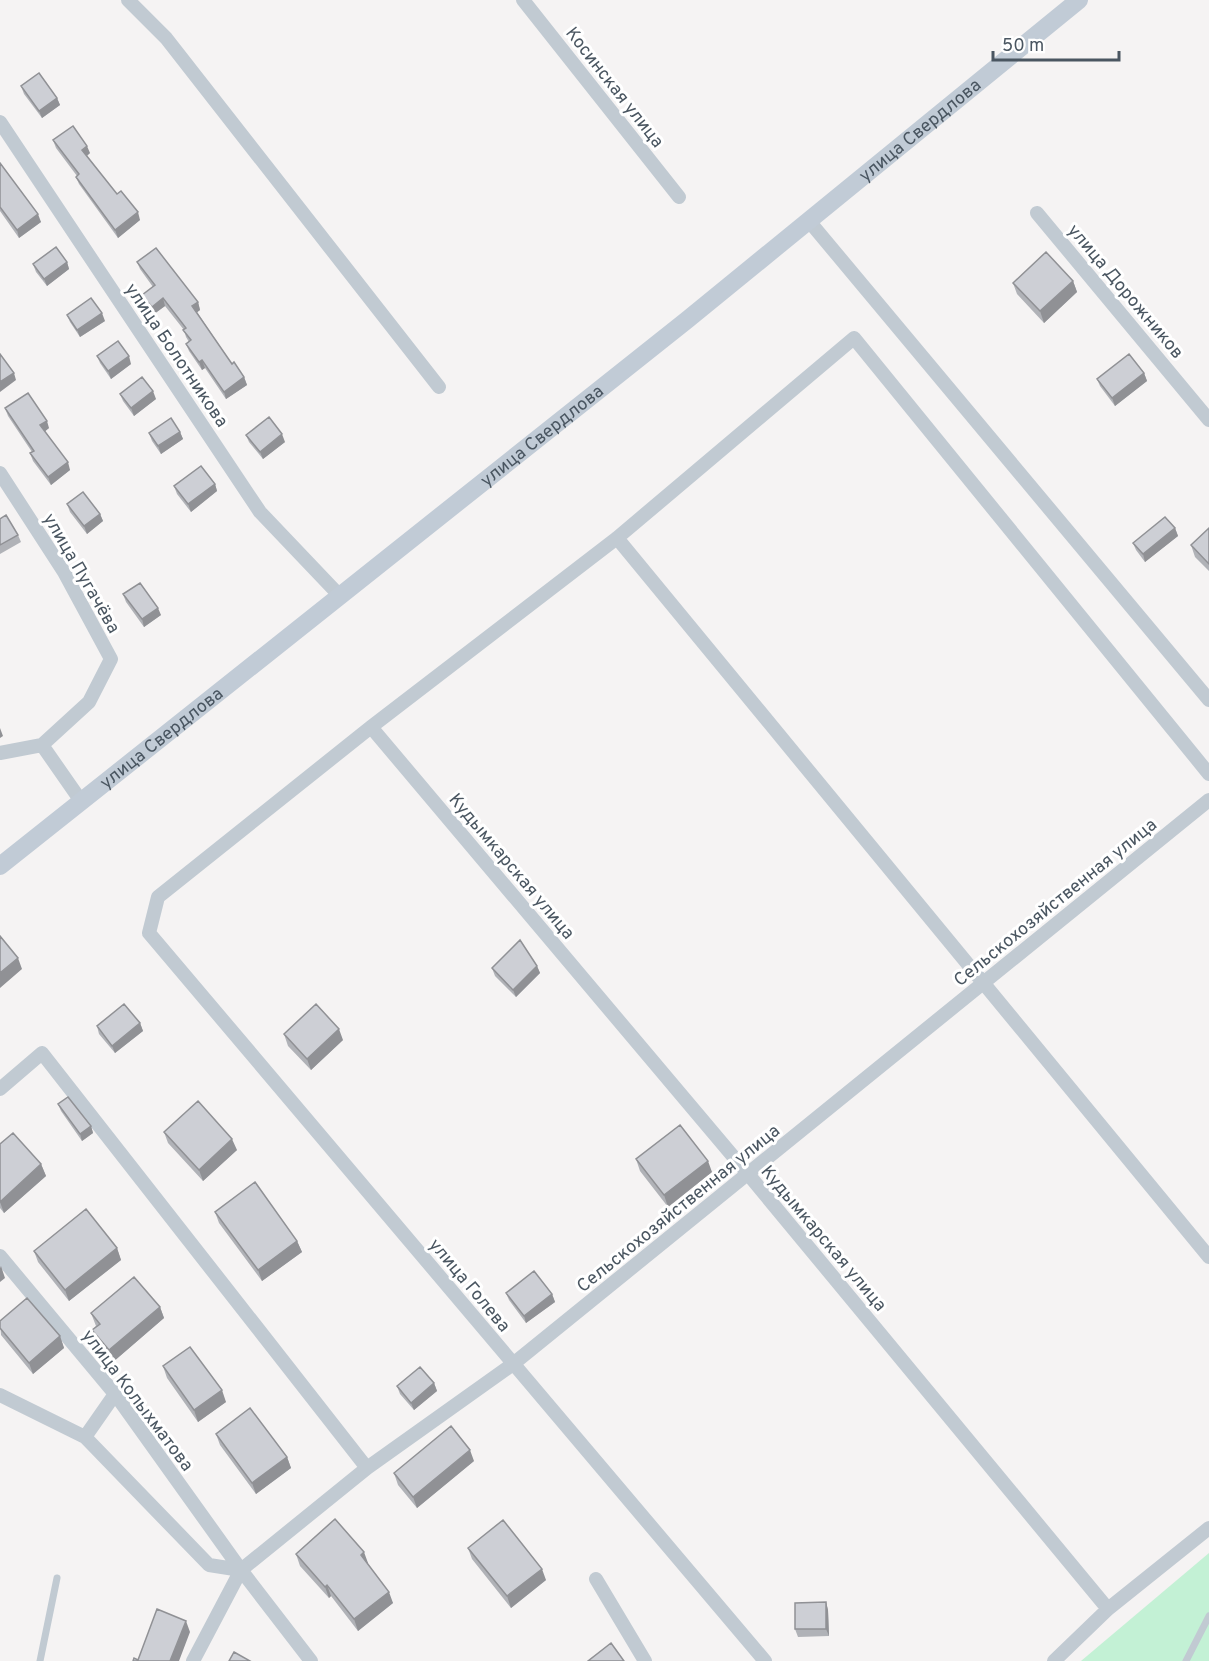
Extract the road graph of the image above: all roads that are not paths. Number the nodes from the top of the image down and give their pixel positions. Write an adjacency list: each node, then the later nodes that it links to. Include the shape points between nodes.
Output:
1 (128, 0): 8 (street, via 166,38)
2 (523, 0): 5 (street, Косинская улица)
3 (1071, 2): 7 (main road, улица Свердлова)
4 (0, 122): 12 (street, улица Болотникова, via 260,512)
5 (679, 197)
6 (1037, 213): 9 (street, улица Дорожников)
7 (809, 220): 12 (main road, улица Свердлова); 13 (street)
8 (438, 387)
9 (1209, 420)
10 (0, 473): 15 (street, улица Пугачёва, via 64,572 111,659 89,702)
11 (617, 538): 14 (street); 17 (street, via 854,338); 21 (street)
12 (340, 596): 19 (main road, улица Свердлова)
13 (1209, 700)
14 (371, 727): 23 (street, Кудымкарская улица); 26 (street, улица Голева, via 158,897 149,933)
15 (42, 746): 16 (street); 19 (street)
16 (2, 754)
17 (1209, 774)
18 (1209, 800): 21 (street, Сельскохозяйственная улица)
19 (81, 801): 20 (main road, улица Свердлова)
20 (0, 866)
21 (985, 983): 23 (street, Сельскохозяйственная улица); 25 (street)
22 (0, 1089): 30 (street, via 42,1053)
23 (748, 1174): 26 (street, Сельскохозяйственная улица); 35 (street, Кудымкарская улица)
24 (0, 1256): 27 (street, улица Колыхматова)
25 (1209, 1257)
26 (513, 1364): 30 (street, Сельскохозяйственная улица); 41 (street, улица Голева)
27 (116, 1394): 29 (street); 32 (street, улица Колыхматова)
28 (0, 1395): 29 (street)
29 (85, 1437): 32 (street, via 209,1565)
30 (367, 1468): 32 (street, Сельскохозяйственная улица)
31 (1209, 1527): 35 (street)
32 (241, 1570): 38 (street, Сельскохозяйственная улица); 39 (street, улица Колыхматова)
33 (57, 1578): 37 (lane)
34 (596, 1579): 40 (street)
35 (1108, 1609): 42 (street)
36 (1209, 1616): 43 (lane)
37 (40, 1661)
38 (193, 1661)
39 (311, 1661)
40 (645, 1661)
41 (765, 1661)
42 (1054, 1661)
43 (1186, 1661)

